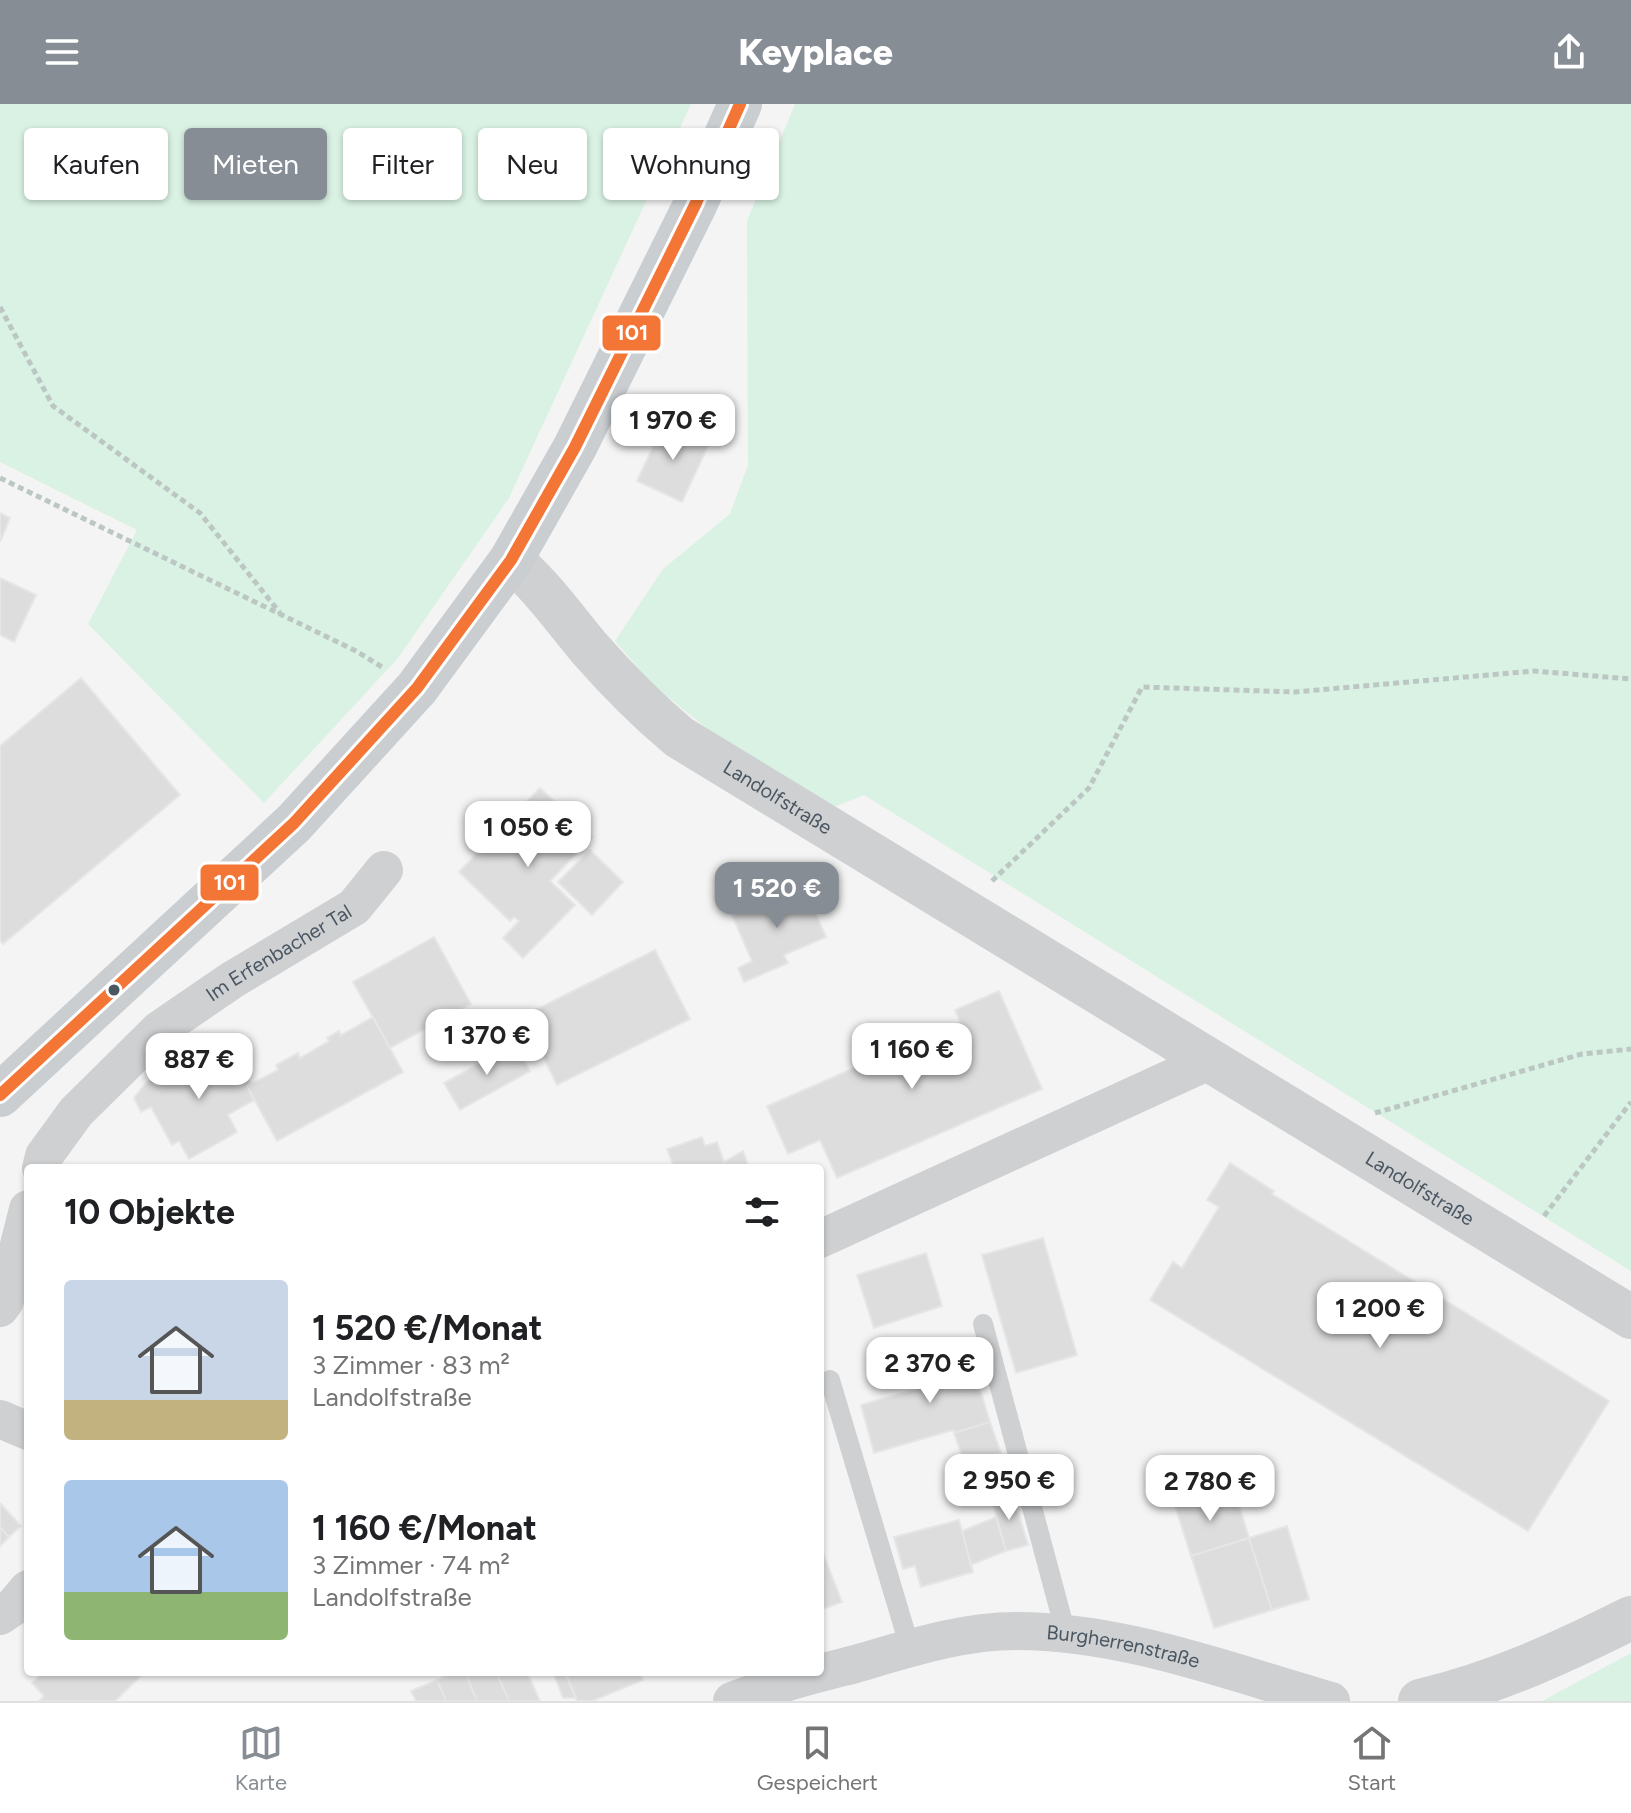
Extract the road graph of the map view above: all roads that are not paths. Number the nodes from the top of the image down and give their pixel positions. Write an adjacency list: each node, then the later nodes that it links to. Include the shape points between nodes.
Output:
1 (740, 104): 2 (main road, via 575,447)
2 (511, 560): 4 (street, Landolfstraße, via 647,710 679,737); 5 (main road, via 417,688 294,823)
3 (384, 870): 6 (street, Im Erfenbacher Tal, via 354,907 159,1030 76,1112)
4 (1209, 1061): 8 (street); 10 (street, Landolfstraße)
5 (0, 1095)
6 (42, 1164)
7 (24, 1225): 9 (street)
8 (824, 1237)
9 (0, 1308)
10 (1631, 1317)
11 (983, 1324): 18 (lane)
12 (830, 1380): 19 (lane)
13 (0, 1419): 14 (street)
14 (24, 1429)
15 (24, 1594): 16 (street)
16 (0, 1616)
17 (1631, 1618): 24 (street, via 1541,1663)
18 (1066, 1634): 19 (street, Burgherrenstraße, via 997,1632); 23 (street, Burgherrenstraße, via 1184,1655)
19 (910, 1648): 20 (street, Burgherrenstraße)
20 (824, 1672)
21 (810, 1676): 22 (street, Burgherrenstraße)
22 (732, 1701)
23 (1331, 1701)
24 (1420, 1701)

